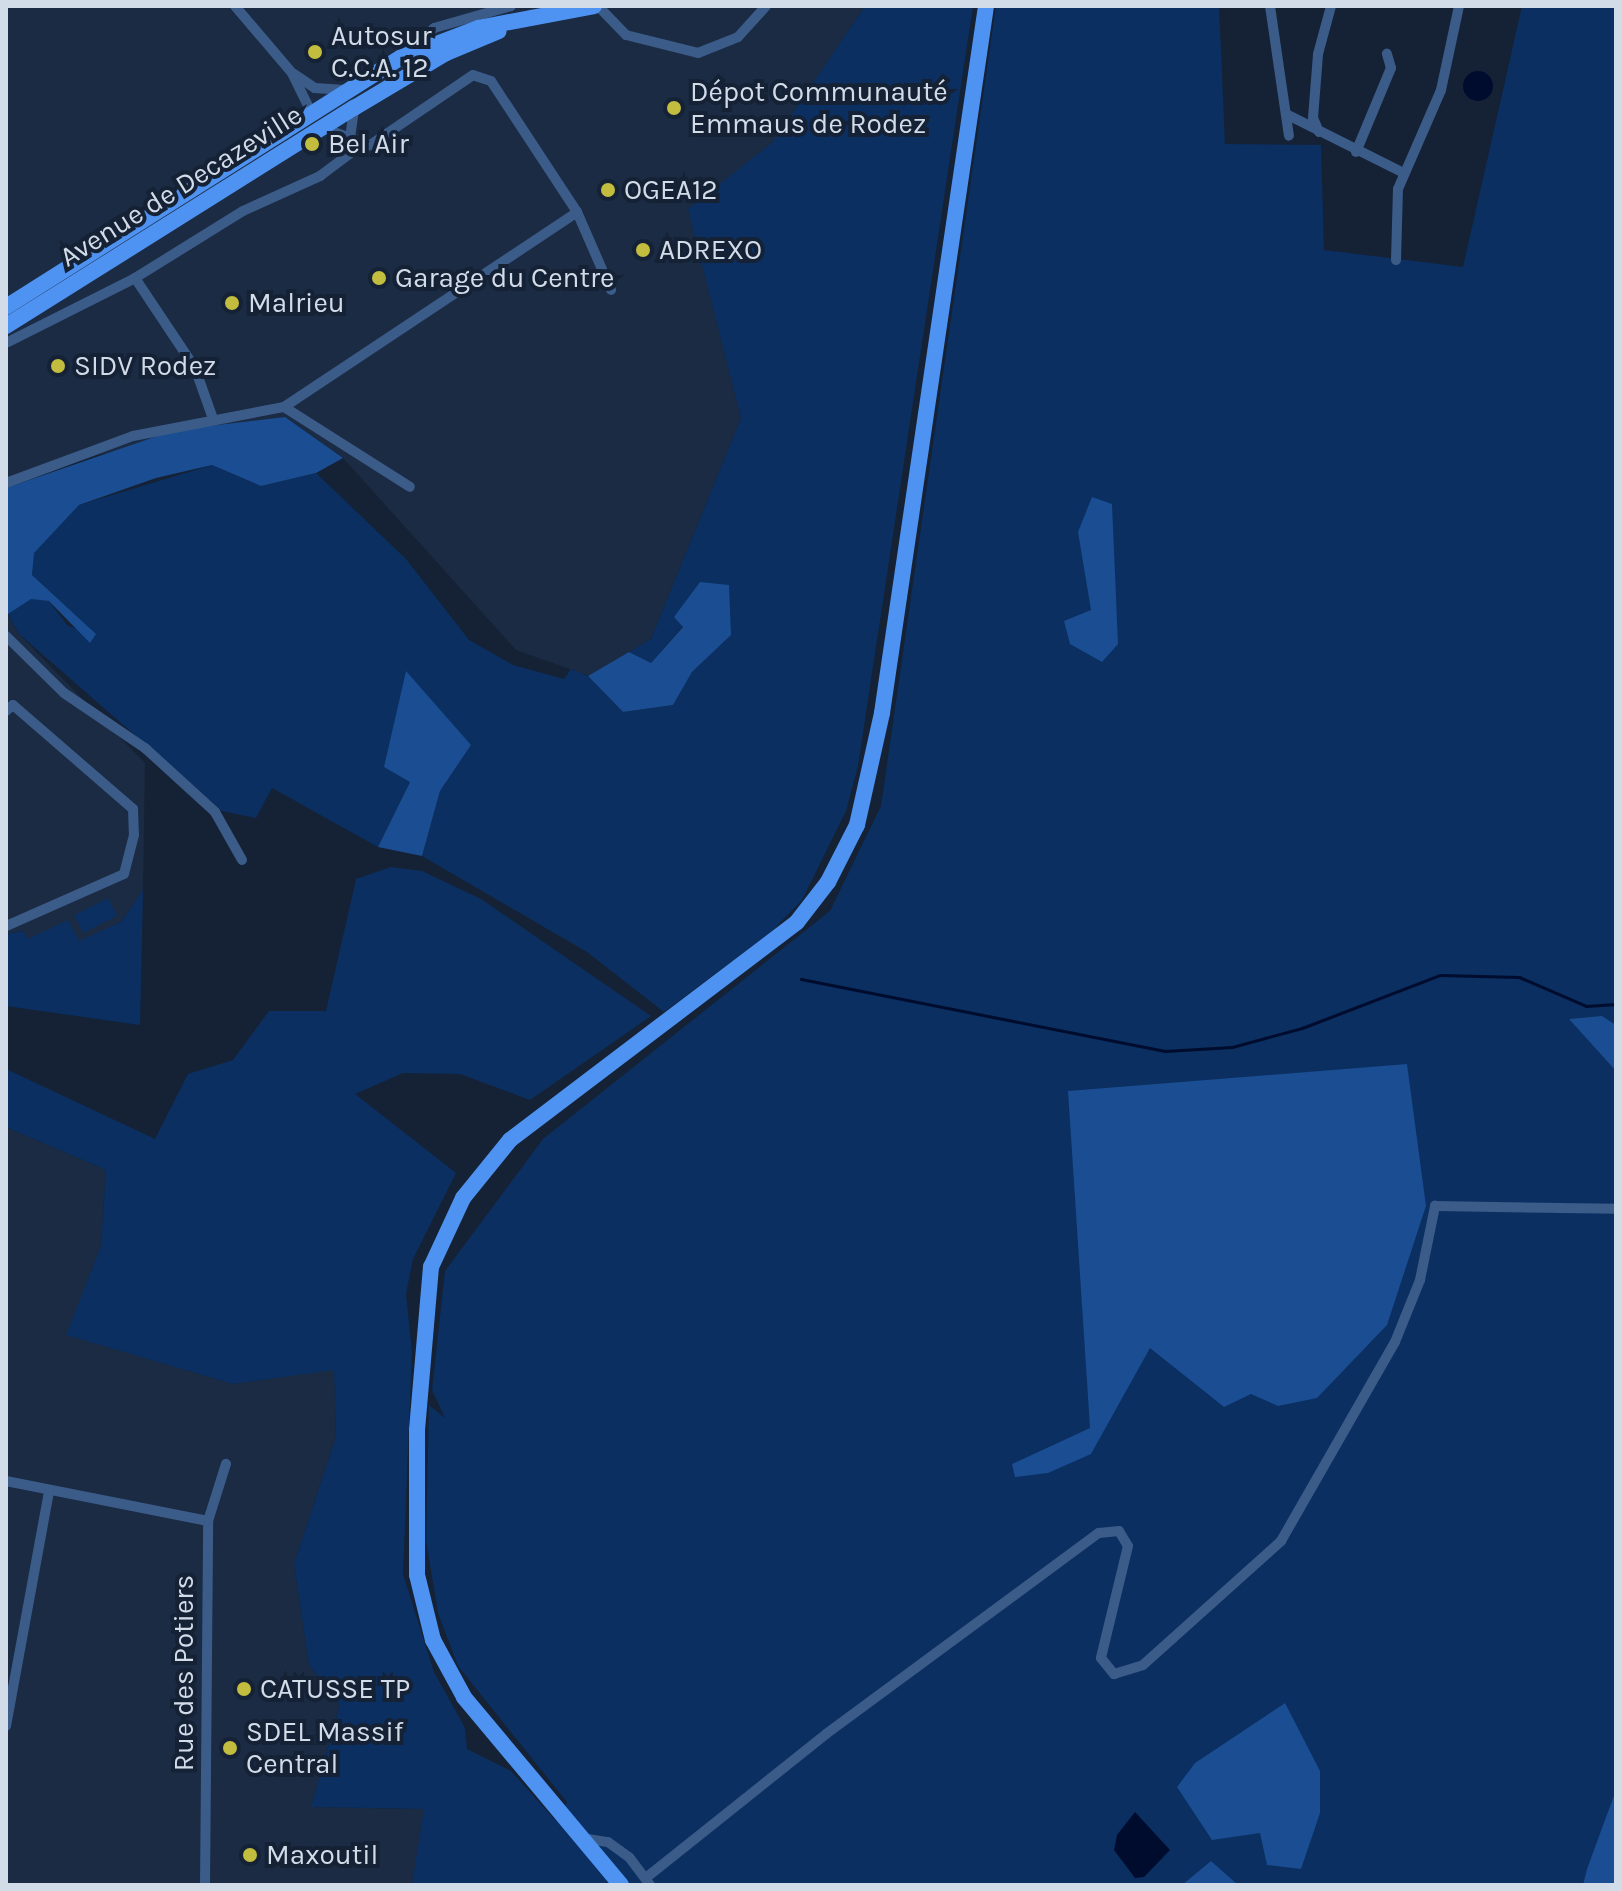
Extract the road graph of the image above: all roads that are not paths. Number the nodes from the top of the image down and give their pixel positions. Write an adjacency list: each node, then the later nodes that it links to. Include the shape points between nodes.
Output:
1 (235, 6): 12 (street)
2 (511, 6): 11 (street, via 434,28)
3 (593, 6): 4 (street, via 626,35 698,53 738,37); 9 (main road, Avenue de Decazeville)
4 (766, 6)
5 (986, 6): 44 (main road, via 882,713 857,825 828,882 797,922 510,1140 463,1198 431,1267 417,1430 417,1575 433,1640 464,1697)
6 (1270, 6): 16 (street)
7 (1331, 6): 18 (street, via 1318,54 1313,118)
8 (1459, 6): 23 (street, via 1441,90)
9 (512, 25): 11 (main road, Avenue de Decazeville, via 452,36); 14 (main road, Avenue de Decazeville, via 446,53)
10 (1387, 54): 22 (street, via 1391,68)
11 (400, 58): 13 (main road, Avenue de Decazeville)
12 (292, 73): 13 (street, via 315,88); 15 (street)
13 (346, 90): 15 (main road, Avenue de Decazeville)
14 (354, 108): 17 (main road, Avenue de Decazeville); 20 (street)
15 (311, 112): 28 (main road, Avenue de Decazeville)
16 (1286, 114): 18 (street); 19 (street)
17 (323, 128): 20 (street); 29 (main road, Avenue de Decazeville)
18 (1319, 132): 22 (street)
19 (1289, 136)
20 (350, 138): 21 (street)
21 (356, 149): 24 (street, via 473,75 491,81 518,116); 26 (street, via 320,176 243,211)
22 (1356, 152): 23 (street)
23 (1404, 173): 25 (street)
24 (577, 212): 27 (street); 30 (street)
25 (1396, 260)
26 (135, 278): 29 (street); 31 (street, via 195,368)
27 (611, 290)
28 (6, 307)
29 (7, 334)
30 (284, 407): 31 (street); 33 (street)
31 (212, 416): 32 (street, via 133,436)
32 (6, 483)
33 (410, 487)
34 (6, 636): 36 (street, via 64,693 145,748 215,812)
35 (6, 711): 37 (street, via 13,705 133,809 134,852 124,874)
36 (242, 860)
37 (6, 926)
38 (1616, 1209): 45 (street, via 1435,1206 1420,1280 1395,1342 1281,1541 1143,1665 1114,1674 1101,1658 1128,1546 1119,1531 1099,1533 826,1734)
39 (226, 1464): 42 (street, Rue des Potiers)
40 (6, 1481): 41 (street)
41 (49, 1491): 42 (street); 43 (street)
42 (208, 1521): 46 (street, Rue des Potiers)
43 (6, 1726)
44 (588, 1839): 45 (street, via 608,1842); 47 (main road)
45 (649, 1881)
46 (205, 1885)
47 (621, 1885)

